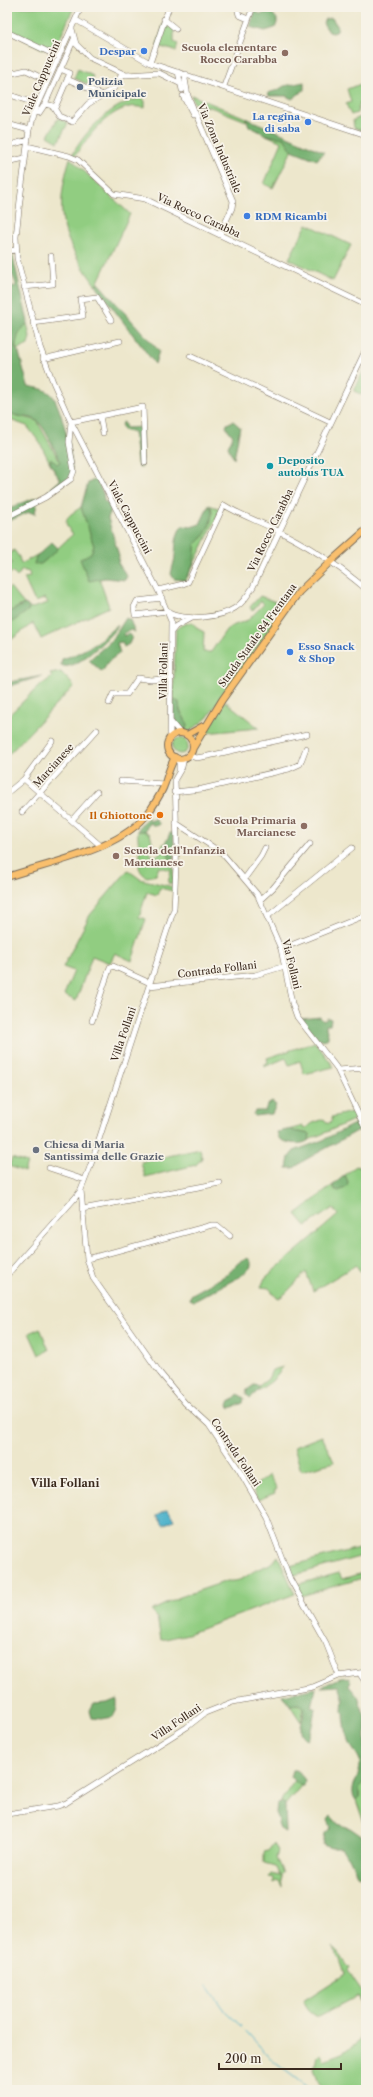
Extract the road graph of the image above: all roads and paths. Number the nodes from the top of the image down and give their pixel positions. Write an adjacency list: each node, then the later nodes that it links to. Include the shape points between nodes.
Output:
1 (81, 7): 7 (street, Viale Cappuccini)
2 (237, 7): 6 (street, via 239,15)
3 (253, 7): 6 (street)
4 (167, 8): 5 (street)
5 (164, 19): 9 (street); 13 (street)
6 (248, 19): 21 (street)
7 (76, 20): 8 (street, Viale Cappuccini); 13 (street)
8 (72, 29): 11 (street); 12 (street, Viale Cappuccini)
9 (176, 29)
10 (7, 32): 12 (street)
11 (74, 39): 14 (street); 17 (street, via 90,58)
12 (58, 57): 20 (street, Viale Cappuccini)
13 (150, 63): 16 (street)
14 (60, 69): 19 (street, via 70,73); 27 (street)
15 (7, 71): 20 (street, via 13,73 26,70)
16 (178, 72): 18 (street); 22 (street)
17 (122, 74): 22 (street, via 131,76 159,73); 24 (street, via 117,85)
18 (188, 77): 21 (street); 22 (street, Via Zona Industriale)
19 (67, 79): 24 (street); 28 (street)
20 (48, 81): 26 (street, Viale Cappuccini)
21 (224, 86): 33 (street)
22 (183, 88): 31 (street, Via Zona Industriale)
23 (7, 94): 26 (street)
24 (103, 95): 28 (street, via 88,104 72,122 59,116)
25 (183, 96): 31 (street)
26 (37, 104): 29 (street, Viale Cappuccini)
27 (45, 104): 28 (street); 29 (street, via 39,113)
28 (55, 108)
29 (34, 112): 32 (street, Viale Cappuccini)
30 (7, 124): 32 (street)
31 (201, 126): 41 (street, Via Zona Industriale, via 233,201)
32 (29, 130): 34 (street, Viale Cappuccini)
33 (366, 135)
34 (28, 140): 35 (street); 36 (street, Viale Cappuccini)
35 (7, 146)
36 (27, 146): 39 (street, Viale Cappuccini); 41 (street, Via Rocco Carabba, via 78,160 114,194 145,199)
37 (366, 149): 38 (street)
38 (366, 157)
39 (25, 158): 40 (street); 42 (street, Viale Cappuccini)
40 (7, 162)
41 (220, 234): 46 (street, Via Rocco Carabba)
42 (16, 250): 43 (street); 45 (street, Viale Cappuccini)
43 (7, 251)
44 (51, 256): 45 (street, via 53,284)
45 (24, 287): 48 (street, Viale Cappuccini)
46 (366, 305)
47 (111, 320): 48 (street, via 97,297 80,299 83,316)
48 (33, 323): 52 (street, Viale Cappuccini)
49 (120, 341): 52 (street)
50 (366, 349): 55 (street, Via Rocco Carabba)
51 (190, 356): 55 (street)
52 (43, 359): 54 (street, Viale Cappuccini)
53 (100, 416): 54 (street); 56 (street); 57 (street, via 141,407 144,409)
54 (71, 422): 58 (street, via 69,442 74,470 71,479 46,497); 63 (street, Viale Cappuccini)
55 (330, 422): 60 (street, Via Rocco Carabba)
56 (103, 433)
57 (145, 463)
58 (7, 517)
59 (366, 530): 61 (main road, Strada Statale 84 Frentana)
60 (280, 531): 61 (street); 63 (street, via 224,505 188,582); 67 (street, Via Rocco Carabba, via 246,598 230,611)
61 (330, 562): 62 (street, via 342,568); 74 (main road, Strada Statale 84 Frentana, via 299,592)
62 (366, 589)
63 (158, 590): 64 (street, Viale Cappuccini)
64 (162, 598): 65 (street, Viale Cappuccini); 65 (street, via 137,602 134,615)
65 (168, 612): 66 (street, Via Rocco Carabba); 68 (street, Viale Cappuccini)
66 (177, 616): 67 (street, Via Rocco Carabba); 68 (street)
67 (191, 618): 69 (street, Via Rocco Carabba)
68 (171, 621): 69 (street); 70 (street, Villa Follani)
69 (178, 624): 70 (street, Via Rocco Carabba)
70 (172, 630): 71 (street, Villa Follani)
71 (172, 678): 72 (street, via 138,678 127,694 112,694); 73 (street, Villa Follani)
72 (109, 704)
73 (171, 722): 76 (street); 79 (street, Villa Follani)
74 (206, 724): 78 (main road, Strada Statale 84 Frentana); 81 (main road, Strada Statale 84 Frentana)
75 (97, 730): 93 (street, Marcianese)
76 (180, 733): 78 (main road); 79 (main road)
77 (307, 734): 84 (street, via 208,756)
78 (187, 735): 81 (main road, via 192,741)
79 (170, 738): 83 (main road)
80 (52, 741): 88 (street)
81 (193, 748): 84 (main road)
82 (306, 748): 92 (street, via 300,764 289,769 202,789)
83 (168, 750): 85 (main road); 87 (main road)
84 (186, 756): 85 (main road); 86 (street, Villa Follani)
85 (176, 758): 86 (street, Villa Follani); 87 (main road)
86 (179, 771): 92 (street, Villa Follani, via 175,779)
87 (168, 772): 90 (main road)
88 (24, 779): 93 (street); 94 (street)
89 (121, 781): 90 (street)
90 (164, 784): 99 (main road, via 149,811 136,827)
91 (97, 792): 96 (street)
92 (174, 792): 97 (street, Villa Follani)
93 (40, 793): 95 (street, Marcianese); 96 (street)
94 (7, 794)
95 (22, 812)
96 (72, 820): 99 (street)
97 (176, 823): 103 (street, Via Follani, via 222,853); 109 (street, Villa Follani, via 174,908)
98 (310, 844): 104 (street)
99 (101, 846): 102 (main road)
100 (265, 848): 103 (street)
101 (352, 848): 106 (street)
102 (7, 877)
103 (245, 878): 104 (street, Via Follani)
104 (260, 900): 106 (street, Via Follani)
105 (366, 914): 107 (street)
106 (268, 916): 107 (street, Via Follani)
107 (281, 950): 108 (street, Via Follani)
108 (285, 966): 109 (street, Contrada Follani, via 255,975); 112 (street, Via Follani, via 297,1016)
109 (150, 985): 110 (street, via 113,966 110,967); 115 (street, Villa Follani)
110 (92, 1021)
111 (366, 1068): 112 (street)
112 (338, 1070): 113 (street, Via Follani)
113 (366, 1130)
114 (49, 1168): 115 (street)
115 (85, 1180): 117 (street, Villa Follani)
116 (220, 1183): 118 (street)
117 (81, 1190): 118 (street, Contrada Follani); 121 (street, Villa Follani)
118 (82, 1209): 120 (street, Contrada Follani)
119 (230, 1236): 120 (street, via 217,1225 212,1225)
120 (87, 1259): 124 (street, Contrada Follani, via 93,1278 160,1373 185,1403 209,1425 241,1474 266,1517 290,1579 326,1643)
121 (7, 1275)
122 (366, 1672): 123 (street, Villa Follani)
123 (360, 1674): 124 (street, Villa Follani); 125 (street)
124 (339, 1676): 126 (street, Villa Follani, via 314,1687 219,1706 66,1803)
125 (366, 1683)
126 (7, 1814)

